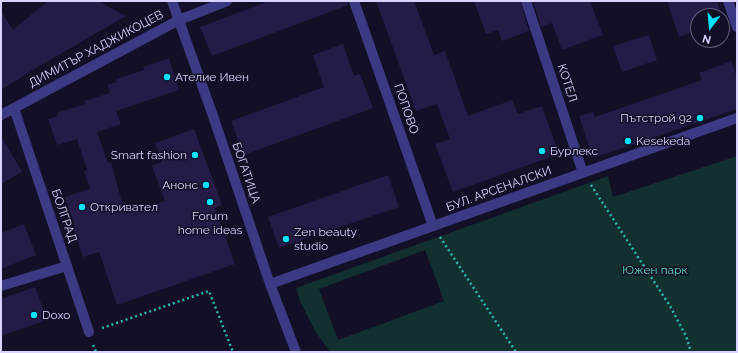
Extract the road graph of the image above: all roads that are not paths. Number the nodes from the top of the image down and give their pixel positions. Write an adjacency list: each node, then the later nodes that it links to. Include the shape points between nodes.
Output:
1 (172, 1): 6 (street, БОГАТИЦА)
2 (227, 1): 6 (street, ДИМИТЪР ХАДЖИКОЦЕВ)
3 (354, 1): 12 (street, ПОПОВО)
4 (526, 1): 11 (street, КОТЕЛ)
5 (728, 1): 7 (street)
6 (179, 20): 8 (street, ДИМИТЪР ХАДЖИКОЦЕВ); 14 (street, БОГАТИЦА)
7 (737, 27)
8 (14, 108): 9 (street, ДИМИТЪР ХАДЖИКОЦЕВ); 13 (street, БОЛГРАД)
9 (1, 115)
10 (737, 118): 11 (street, БУЛ. АРСЕНАЛСКИ)
11 (583, 173): 12 (street, БУЛ. АРСЕНАЛСКИ)
12 (433, 226): 14 (street, БУЛ. АРСЕНАЛСКИ)
13 (67, 266): 15 (street); 16 (street, БОЛГРАД)
14 (270, 284): 17 (street, БОГАТИЦА)
15 (1, 286)
16 (89, 332)
17 (296, 352)

